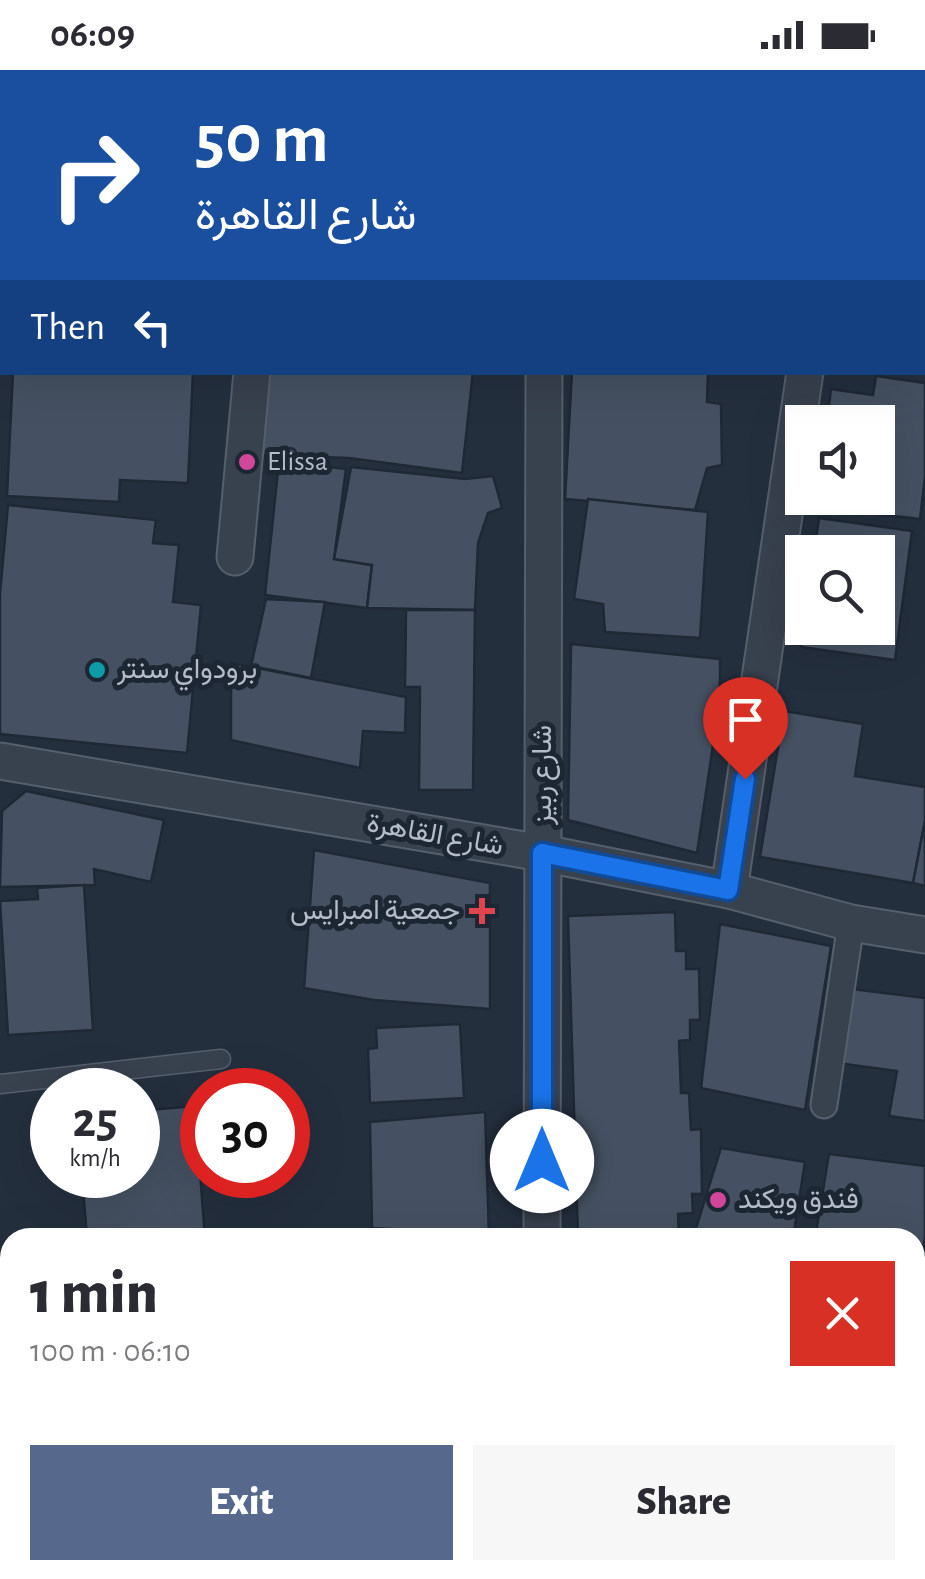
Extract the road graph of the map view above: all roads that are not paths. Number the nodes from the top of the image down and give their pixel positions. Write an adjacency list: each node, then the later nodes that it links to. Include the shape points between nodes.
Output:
1 (252, 375): 4 (street)
2 (544, 375): 6 (street, شارع ربيز)
3 (805, 375): 7 (street)
4 (235, 557)
5 (0, 761): 6 (street, شارع القاهرة)
6 (542, 853): 7 (street, شارع القاهرة); 13 (street, شارع ربيز)
7 (728, 890): 8 (street, شارع القاهرة)
8 (851, 923): 9 (street, شارع القاهرة); 12 (street)
9 (925, 935)
10 (221, 1059): 11 (lane)
11 (0, 1084)
12 (824, 1105)
13 (542, 1228)

